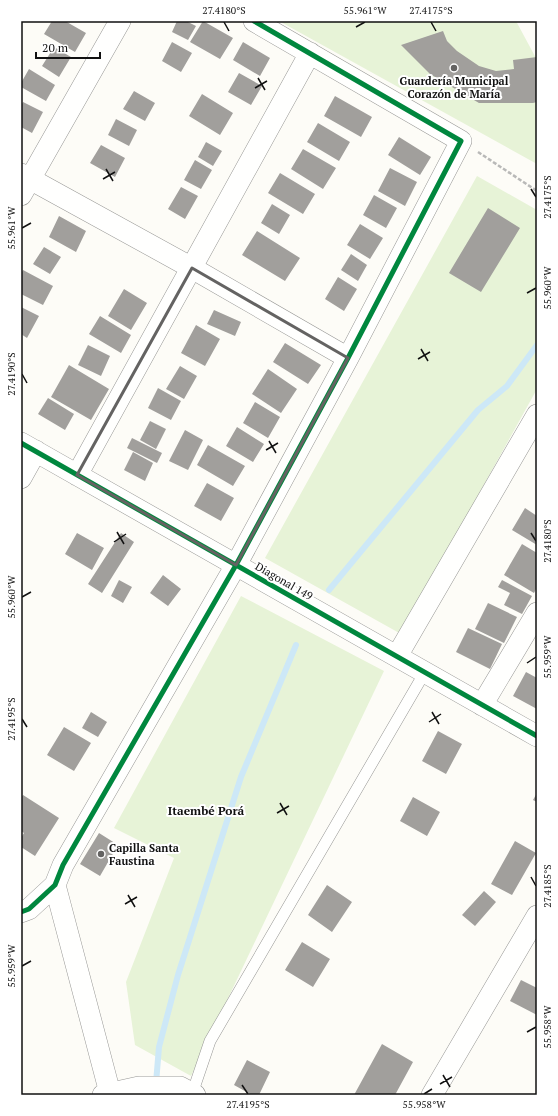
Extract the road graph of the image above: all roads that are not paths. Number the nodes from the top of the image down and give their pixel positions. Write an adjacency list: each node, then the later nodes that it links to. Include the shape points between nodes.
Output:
1 (120, 21): 4 (street)
2 (254, 21): 3 (street)
3 (310, 53): 5 (street); 6 (street, via 461,141)
4 (24, 183): 5 (street)
5 (192, 268): 6 (street); 9 (street)
6 (348, 358): 11 (street)
7 (537, 415): 13 (street)
8 (28, 447): 9 (street, Diagonal 149); 10 (street)
9 (77, 475): 11 (street, Diagonal 149)
10 (21, 478)
11 (236, 565): 13 (street, Diagonal 149); 17 (street, via 67,858)
12 (537, 613): 15 (street)
13 (398, 656): 14 (street, Diagonal 149)
14 (425, 672): 15 (street, Diagonal 149); 20 (lane, via 210,1041)
15 (482, 704): 16 (street, Diagonal 149)
16 (537, 736)
17 (55, 884): 18 (street, via 29,909); 21 (street)
18 (21, 912)
19 (537, 916): 22 (street)
20 (189, 1092): 21 (street, via 139,1087)
21 (106, 1094)
22 (432, 1095)

